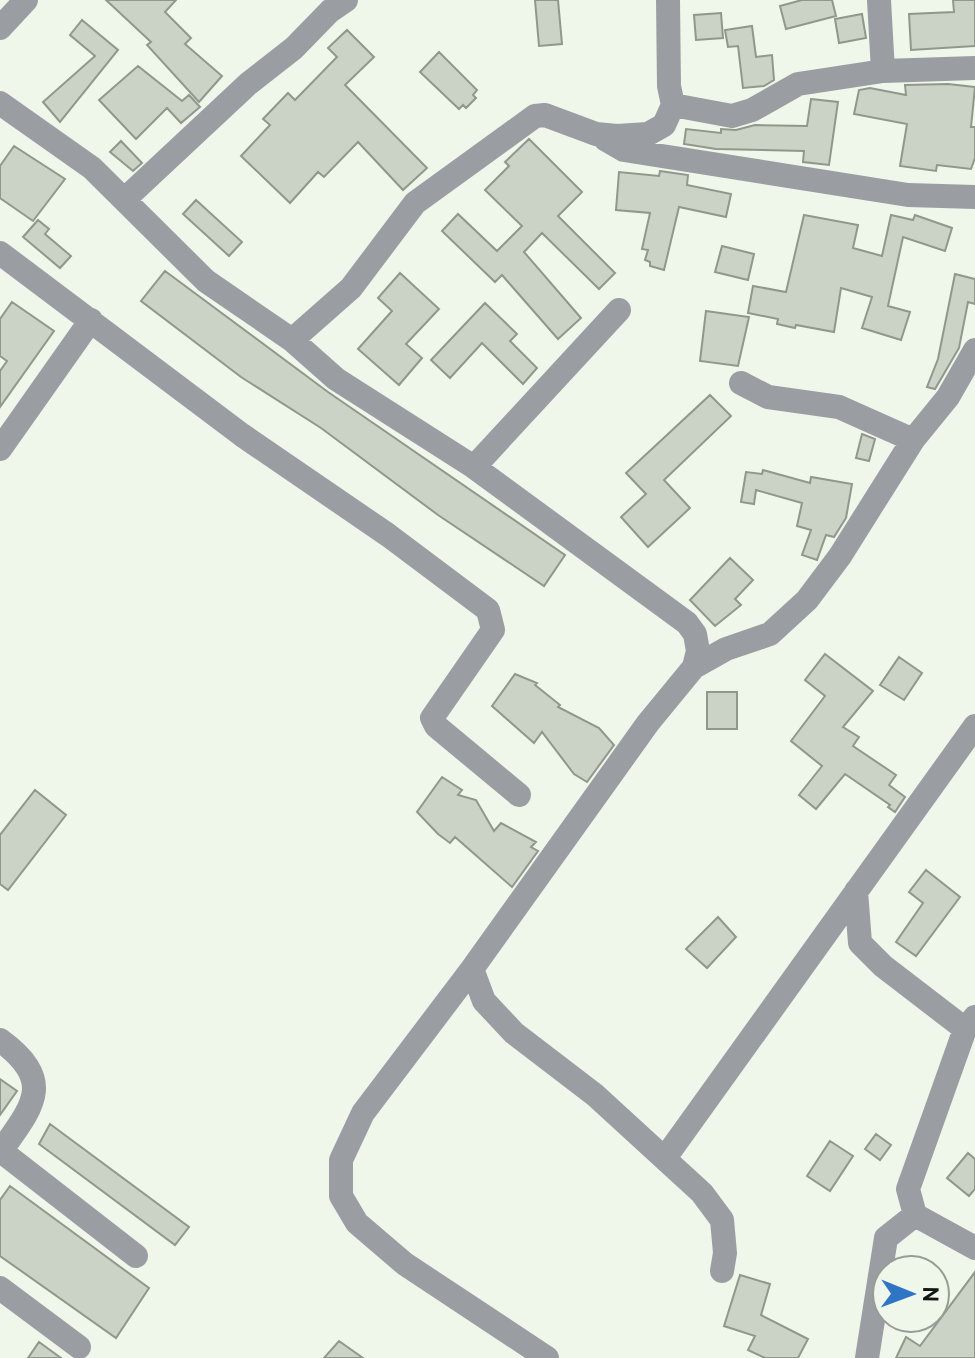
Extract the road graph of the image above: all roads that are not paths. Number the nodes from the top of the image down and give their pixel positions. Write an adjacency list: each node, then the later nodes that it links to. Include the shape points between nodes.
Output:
1 (26, 0): 5 (street)
2 (346, 0): 12 (street)
3 (668, 0): 9 (street)
4 (879, 0): 7 (street)
5 (0, 28)
6 (975, 68): 7 (street)
7 (883, 71): 9 (street, via 798,84 732,116)
8 (0, 103): 12 (street)
9 (673, 105): 10 (street, via 664,125 648,134)
10 (596, 134): 11 (street, via 624,150 908,195); 16 (street, via 545,115 503,137 415,203 351,288)
11 (975, 197)
12 (126, 198): 16 (street, via 206,281)
13 (0, 253): 15 (street)
14 (619, 310): 21 (street)
15 (91, 320): 20 (street); 26 (street, via 488,610 493,630 432,718)
16 (292, 340): 21 (street, via 336,379)
17 (975, 350): 19 (street, via 948,397)
18 (741, 383): 19 (street, via 768,397 839,407)
19 (913, 440): 23 (street, via 807,600 770,634)
20 (0, 449)
21 (474, 467): 22 (street)
22 (695, 634): 23 (street); 24 (street)
23 (726, 649): 24 (street)
24 (694, 667): 28 (street)
25 (975, 726): 27 (street)
26 (519, 795)
27 (856, 891): 29 (street, via 860,943 883,966); 32 (street)
28 (472, 969): 32 (street, via 484,1001 514,1033); 39 (street, via 352,1131 341,1160 341,1196 357,1223 405,1264)
29 (970, 1023): 33 (street, via 908,1189)
30 (0, 1040): 31 (street, via 25,1065 35,1090 32,1108)
31 (1, 1152): 35 (street)
32 (665, 1158): 36 (street, via 722,1220)
33 (915, 1215): 34 (street); 40 (street, via 886,1238)
34 (975, 1248)
35 (136, 1256)
36 (722, 1271)
37 (0, 1288): 38 (street)
38 (79, 1347)
39 (547, 1358)
40 (867, 1358)

